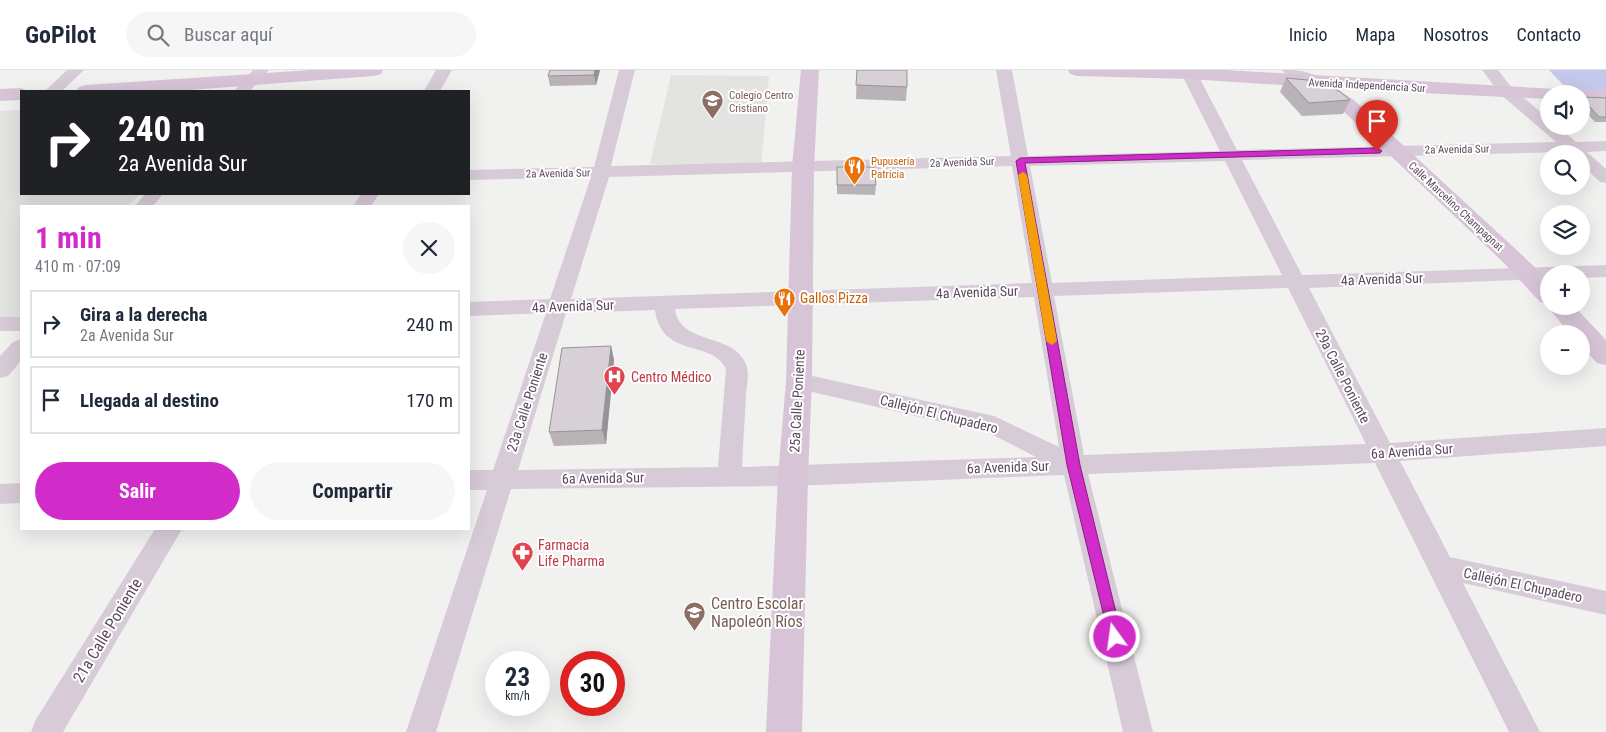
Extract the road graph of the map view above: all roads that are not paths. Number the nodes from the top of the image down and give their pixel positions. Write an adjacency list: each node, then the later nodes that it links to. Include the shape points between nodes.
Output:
1 (76, 70): 13 (street)
2 (374, 70): 11 (street)
3 (444, 70): 15 (street)
4 (627, 70): 31 (street, 23a Calle Poniente)
5 (810, 70): 30 (street, 25a Calle Poniente)
6 (1004, 70): 28 (street)
7 (1077, 70): 10 (street, Avenida Independencia Sur)
8 (1290, 70): 12 (street)
9 (1490, 70): 16 (street)
10 (1189, 73): 12 (street, Avenida Independencia Sur); 27 (street, 29a Calle Poniente)
11 (251, 81): 14 (street)
12 (1315, 82): 16 (street, Avenida Independencia Sur); 25 (street, Calle Marcelino Champagnat, via 1346,104)
13 (54, 90)
14 (102, 90)
15 (433, 90)
16 (1506, 91): 17 (street, Avenida Independencia Sur); 22 (street)
17 (1540, 93)
18 (20, 94): 20 (street)
19 (1590, 94): 21 (street)
20 (0, 95)
21 (1606, 95)
22 (1570, 145)
23 (1606, 146): 24 (street, 2a Avenida Sur)
24 (1590, 149)
25 (1396, 150): 26 (street, 2a Avenida Sur); 27 (street, 2a Avenida Sur); 37 (street, Calle Marcelino Champagnat)
26 (1540, 152)
27 (1231, 155): 28 (street, 2a Avenida Sur); 38 (street, 29a Calle Poniente)
28 (1020, 161): 30 (street, 2a Avenida Sur); 40 (street)
29 (1590, 163): 33 (street)
30 (803, 166): 31 (street, 2a Avenida Sur); 41 (street, 25a Calle Poniente)
31 (601, 172): 32 (street, 2a Avenida Sur); 43 (street, 23a Calle Poniente)
32 (470, 175)
33 (1606, 178)
34 (153, 195): 35 (street)
35 (145, 205)
36 (1606, 271): 37 (street, 4a Avenida Sur)
37 (1528, 274): 38 (street, 4a Avenida Sur); 39 (street, Calle Marcelino Champagnat)
38 (1296, 282): 40 (street, 4a Avenida Sur); 53 (street, 29a Calle Poniente)
39 (1540, 287)
40 (1043, 289): 41 (street, 4a Avenida Sur); 54 (street)
41 (802, 298): 42 (street, 4a Avenida Sur); 51 (street, 25a Calle Poniente)
42 (664, 303): 43 (street, 4a Avenida Sur); 55 (street, via 668,322 674,330 684,338 729,355 736,361)
43 (558, 307): 44 (street, 4a Avenida Sur); 57 (street, 23a Calle Poniente)
44 (470, 310)
45 (1567, 315): 49 (street)
46 (0, 324): 47 (street)
47 (20, 324)
48 (20, 348): 50 (street)
49 (1606, 356)
50 (0, 370)
51 (799, 382): 54 (street, Callejón El Chupadero, via 994,425); 56 (street, 25a Calle Poniente)
52 (1606, 436): 53 (street, 6a Avenida Sur)
53 (1383, 453): 54 (street, 6a Avenida Sur); 62 (street, 29a Calle Poniente)
54 (1074, 465): 56 (street, 6a Avenida Sur); 67 (street)
55 (728, 476): 56 (street, 6a Avenida Sur); 57 (street, 6a Avenida Sur)
56 (793, 476): 66 (street, 25a Calle Poniente)
57 (502, 479): 58 (street, 6a Avenida Sur); 65 (street, 23a Calle Poniente)
58 (470, 480)
59 (20, 493): 60 (street)
60 (0, 494)
61 (168, 530): 64 (street, 21a Calle Poniente)
62 (1441, 567): 63 (street, Callejón El Chupadero); 68 (street, 29a Calle Poniente)
63 (1606, 603)
64 (46, 732)
65 (421, 732)
66 (784, 732)
67 (1138, 732)
68 (1525, 732)

